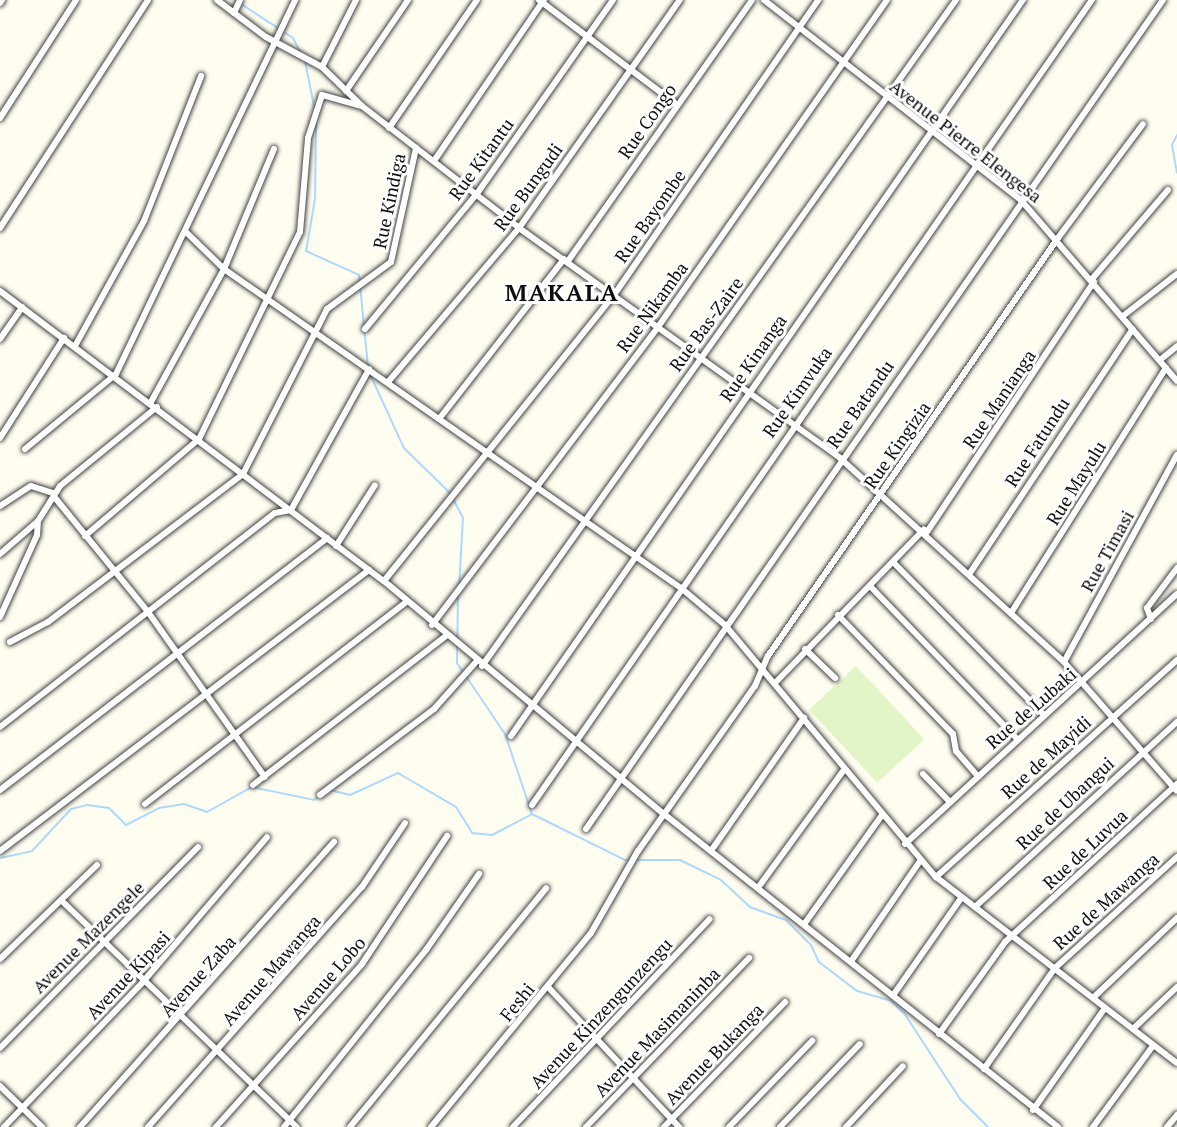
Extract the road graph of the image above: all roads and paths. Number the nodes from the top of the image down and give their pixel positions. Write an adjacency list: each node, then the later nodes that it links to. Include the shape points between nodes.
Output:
1 (76, 0): 32 (street)
2 (148, 0): 43 (street)
3 (217, 0): 20 (street)
4 (240, 0): 20 (street)
5 (295, 0): 23 (street)
6 (356, 0): 25 (street)
7 (408, 0): 28 (street)
8 (477, 0): 34 (street)
9 (613, 0): 22 (street, Rue Kitantu)
10 (680, 0): 26 (street, Rue Bungudi)
11 (752, 0): 30 (street, Rue Congo)
12 (764, 0): 21 (street, Avenue Pierre Elengesa)
13 (818, 0): 21 (street, Rue Bayombe)
14 (887, 0): 24 (street, Rue Nikamba)
15 (956, 0): 29 (street, Rue Bas-Zaire)
16 (1023, 0): 35 (street, Rue Kinanga)
17 (1092, 0): 39 (street, Rue Kimvuka)
18 (1163, 0): 42 (street, Rue Batandu)
19 (542, 1): 22 (street); 38 (street, Rue Kindiga)
20 (234, 13): 23 (street)
21 (798, 28): 24 (street, Avenue Pierre Elengesa); 52 (street, Rue Bayombe)
22 (587, 37): 26 (street); 41 (street, Rue Kitantu)
23 (273, 41): 25 (street); 45 (street)
24 (842, 64): 29 (street, Avenue Pierre Elengesa); 56 (street, Rue Nikamba)
25 (322, 67): 28 (street)
26 (630, 71): 30 (street); 44 (street, Rue Bungudi)
27 (201, 76): 62 (street, via 144,221)
28 (346, 91): 31 (street)
29 (887, 98): 35 (street, Avenue Pierre Elengesa); 64 (street, Rue Bas-Zaire)
30 (676, 105): 47 (street, Rue Congo)
31 (362, 106): 34 (street); 53 (street, via 322,95 308,138 300,232)
32 (0, 118)
33 (1143, 124): 46 (street, Rue Kingizia)
34 (389, 128): 36 (street)
35 (931, 131): 39 (street, Avenue Pierre Elengesa); 71 (street, Rue Kinanga)
36 (416, 148): 38 (street); 59 (street, Rue Kindiga, via 391,262 327,309)
37 (274, 149): 48 (street)
38 (434, 161): 41 (street)
39 (976, 166): 42 (street, Avenue Pierre Elengesa); 75 (street, Rue Kimvuka)
40 (1168, 190): 50 (street, Rue Manianga)
41 (476, 195): 44 (street); 57 (street, Rue Kitantu)
42 (1020, 199): 46 (street, Avenue Pierre Elengesa); 81 (street, Rue Batandu)
43 (0, 228)
44 (519, 228): 47 (street); 70 (street, Rue Bungudi)
45 (187, 233): 48 (street); 68 (street)
46 (1058, 237): 50 (street, Avenue Pierre Elengesa); 85 (street, Rue Kingizia)
47 (566, 260): 52 (street); 74 (street, Rue Congo)
48 (224, 269): 53 (street); 72 (street)
49 (1177, 274): 55 (street)
50 (1093, 280): 55 (street, Avenue Pierre Elengesa); 91 (street, Rue Manianga)
51 (0, 291): 54 (street)
52 (614, 295): 56 (street); 79 (street, Rue Bayombe)
53 (267, 300): 59 (street); 77 (street)
54 (22, 307): 60 (street); 61 (street)
55 (1123, 316): 58 (street, Avenue Pierre Elengesa)
56 (658, 327): 64 (street); 84 (street, Rue Nikamba)
57 (365, 329)
58 (1133, 329): 65 (street, Avenue Pierre Elengesa); 101 (street, Rue Fatundu)
59 (318, 334): 67 (street); 82 (street, Rue Kindiga)
60 (64, 338): 62 (street); 76 (street)
61 (0, 339)
62 (75, 346): 68 (street)
63 (1177, 346): 65 (street)
64 (699, 358): 71 (street); 90 (street, Rue Bas-Zaire)
65 (1160, 360): 66 (street, Avenue Pierre Elengesa)
66 (1166, 368): 69 (street, Avenue Pierre Elengesa); 108 (street, Rue Mayulu)
67 (369, 369): 70 (street); 88 (street)
68 (116, 375): 72 (street); 78 (street)
69 (1177, 381)
70 (388, 382): 74 (street)
71 (748, 392): 75 (street); 96 (street, Rue Kinanga)
72 (151, 402): 73 (street)
73 (157, 407): 77 (street); 86 (street)
74 (439, 419): 79 (street)
75 (792, 424): 81 (street); 104 (street, Rue Kimvuka)
76 (0, 438)
77 (199, 440): 82 (street); 92 (street)
78 (25, 448)
79 (487, 451): 84 (street); 102 (street, Rue Bayombe)
80 (1177, 455): 119 (street, Rue Timasi)
81 (840, 458): 85 (street); 113 (street, Rue Batandu)
82 (243, 474): 88 (street); 99 (street)
83 (375, 485): 94 (street)
84 (535, 486): 90 (street); 112 (street, Rue Nikamba)
85 (881, 493): 91 (street); 121 (street, Rue Kingizia)
86 (55, 497): 87 (street, via 31,486); 89 (street); 92 (street)
87 (0, 506)
88 (291, 510): 93 (street); 107 (street, via 278,511)
89 (38, 520): 95 (street); 110 (street, via 37,535)
90 (582, 521): 96 (street); 120 (street, Rue Bas-Zaire)
91 (926, 530): 97 (street, Rue Manianga); 101 (street)
92 (85, 536): 99 (street)
93 (327, 538): 94 (street); 117 (street)
94 (336, 546): 100 (street)
95 (0, 554)
96 (634, 558): 104 (street); 126 (street, Rue Kinanga)
97 (893, 562): 103 (street, Rue Manianga); 127 (street)
98 (1177, 568): 111 (street, via 1147,608)
99 (115, 570): 107 (street); 115 (street, via 48,622)
100 (369, 570): 102 (street); 125 (street)
101 (970, 573): 108 (street)
102 (384, 581): 106 (street)
103 (870, 586): 109 (street, Rue Manianga); 134 (street)
104 (681, 588): 113 (street); 135 (street, Rue Kimvuka)
105 (1177, 594): 111 (street, Rue de Lubaki)
106 (406, 602): 112 (street); 132 (street)
107 (147, 612): 117 (street); 131 (street)
108 (1011, 614): 119 (street)
109 (838, 615): 116 (street, Rue Manianga); 139 (street, via 953,734 956,751)
110 (0, 617)
111 (1151, 619): 123 (street, Rue de Lubaki)
112 (432, 625): 114 (street)
113 (725, 625): 121 (street); 141 (street, Rue Batandu)
114 (446, 636): 120 (street); 140 (street)
115 (10, 642)
116 (805, 649): 122 (street); 124 (street, Rue Manianga)
117 (177, 653): 125 (street); 144 (street)
118 (1177, 660): 128 (street, Rue de Mayidi)
119 (1064, 662): 123 (street)
120 (479, 664): 126 (street); 145 (street, Rue Bas-Zaire, via 434,710)
121 (763, 670): 124 (street); 149 (street, Rue Kingizia)
122 (835, 678)
123 (1083, 682): 127 (street, Rue de Lubaki); 128 (street)
124 (775, 683): 129 (street)
125 (207, 693): 132 (street); 159 (street)
126 (533, 706): 133 (street, Rue Kinanga); 135 (street)
127 (1043, 714): 134 (street, Rue de Lubaki)
128 (1113, 717): 136 (street); 164 (street, Rue de Mayidi)
129 (804, 718): 137 (street); 158 (street)
130 (1177, 722): 136 (street, Rue de Ubangui)
131 (0, 727)
132 (238, 734): 140 (street); 147 (street)
133 (511, 736)
134 (1017, 739): 139 (street, Rue de Lubaki)
135 (578, 742): 141 (street); 148 (street, Rue Kimvuka)
136 (1142, 752): 143 (street); 169 (street, Rue de Ubangui)
137 (844, 770): 150 (street); 165 (street)
138 (923, 774): 146 (street)
139 (978, 776): 146 (street, Rue de Lubaki)
140 (265, 777): 142 (street)
141 (621, 777): 149 (street); 152 (street, Rue Batandu)
142 (253, 784)
143 (1176, 788): 173 (street, Rue de Luvua)
144 (0, 790)
145 (320, 795)
146 (950, 802): 156 (street, Rue de Lubaki)
147 (145, 804)
148 (532, 805)
149 (664, 814): 158 (street); 180 (street, Feshi)
150 (882, 815): 156 (street); 172 (street)
151 (405, 823): 194 (street, Avenue Mawanga, via 374,872)
152 (586, 829)
153 (447, 836): 200 (street, Avenue Lobo, via 368,956)
154 (267, 837): 179 (street, Avenue Kipasi)
155 (334, 842): 186 (street, Avenue Zaba)
156 (905, 844): 161 (street)
157 (198, 847): 174 (street, Avenue Mazengele)
158 (713, 848): 165 (street)
159 (0, 851)
160 (1177, 857): 178 (street, Rue de Mawanga)
161 (920, 861): 164 (street); 177 (street)
162 (97, 866): 168 (street)
163 (479, 874): 205 (street, via 426,950)
164 (936, 877): 167 (street)
165 (760, 885): 172 (street)
166 (546, 888): 213 (street)
167 (962, 897): 169 (street); 182 (street)
168 (64, 903): 174 (street); 175 (street)
169 (975, 907): 173 (street)
170 (1177, 918): 183 (street)
171 (710, 919): 189 (street, Avenue Kinzengunzengu)
172 (805, 923): 177 (street)
173 (1012, 936): 178 (street); 188 (street, Rue de Luvua)
174 (102, 944): 179 (street); 193 (street, Avenue Mazengele)
175 (0, 958)
176 (749, 958): 198 (street, Avenue Masimaninba)
177 (852, 960): 182 (street)
178 (1055, 968): 183 (street); 197 (street, Rue de Mawanga)
179 (142, 983): 186 (street); 201 (street, Avenue Kipasi)
180 (548, 987): 189 (street); 214 (street, Feshi)
181 (1177, 987): 187 (street)
182 (894, 994): 188 (street)
183 (1093, 998): 185 (street)
184 (785, 1002): 204 (street, Avenue Bukanga)
185 (1105, 1008): 187 (street); 202 (street)
186 (180, 1019): 194 (street); 208 (street, Avenue Zaba)
187 (1133, 1029): 192 (street)
188 (939, 1034): 197 (street)
189 (600, 1039): 198 (street); 215 (street, Avenue Kinzengunzengu)
190 (812, 1041): 219 (street)
191 (860, 1044): 220 (street)
192 (1153, 1046): 195 (street); 223 (street)
193 (0, 1048)
194 (216, 1054): 200 (street); 209 (street, Avenue Mawanga)
195 (1176, 1059)
196 (903, 1066): 221 (street)
197 (984, 1069): 202 (street)
198 (634, 1078): 204 (street); 216 (street, Avenue Masimaninba)
199 (0, 1086): 201 (street)
200 (252, 1087): 205 (street); 210 (street, Avenue Lobo)
201 (23, 1107): 206 (street, Avenue Kipasi); 207 (street)
202 (1033, 1110): 222 (street)
203 (1177, 1115): 224 (street)
204 (672, 1119): 217 (street, Avenue Bukanga); 218 (street)
205 (290, 1120): 211 (street); 212 (street)
206 (4, 1127)
207 (42, 1127)
208 (80, 1127)
209 (148, 1127)
210 (216, 1127)
211 (284, 1127)
212 (297, 1127)
213 (350, 1127)
214 (431, 1127)
215 (513, 1127)
216 (586, 1127)
217 (663, 1127)
218 (679, 1127)
219 (729, 1127)
220 (780, 1127)
221 (846, 1127)
222 (1058, 1127)
223 (1093, 1127)
224 (1167, 1127)

